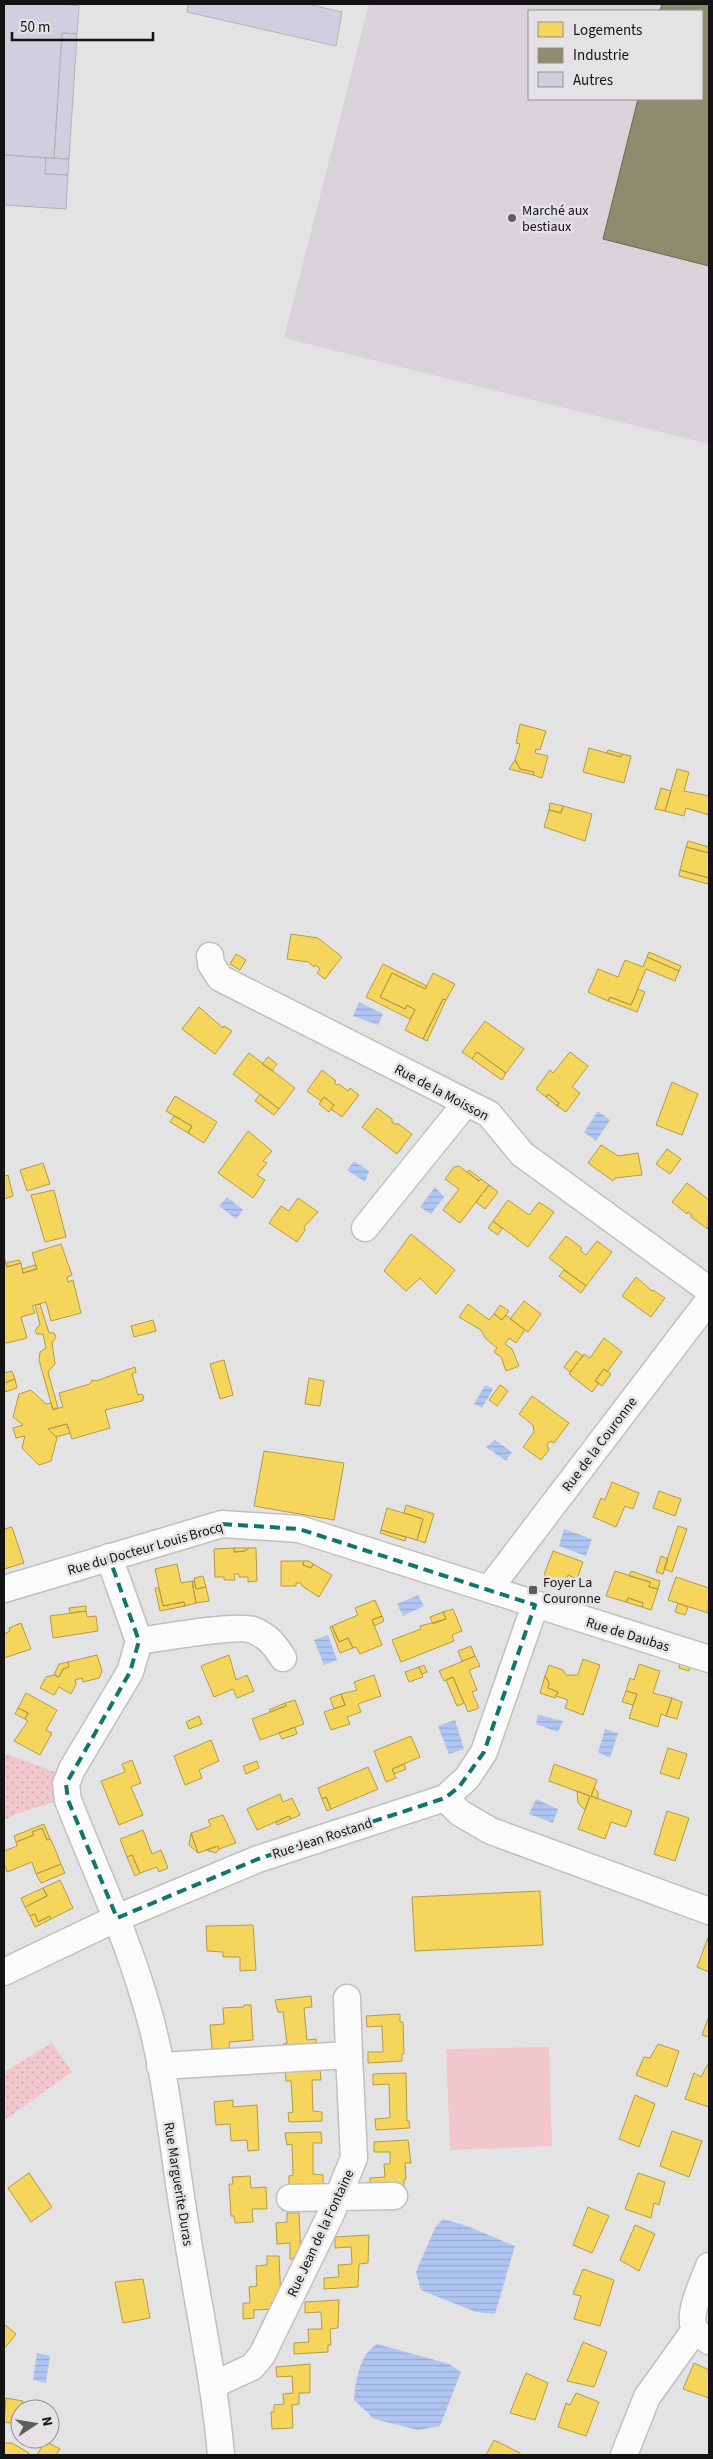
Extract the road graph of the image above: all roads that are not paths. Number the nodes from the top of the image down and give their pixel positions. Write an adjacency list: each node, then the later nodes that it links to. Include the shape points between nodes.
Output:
1 (210, 956): 2 (street, Rue de la Moisson, via 220,978)
2 (466, 1103): 3 (street); 4 (street, Rue de la Moisson, via 489,1114 522,1154)
3 (365, 1228)
4 (709, 1290)
5 (709, 1300): 8 (street, Rue de la Couronne)
6 (109, 1557): 7 (street, Rue du Docteur Louis Brocq); 8 (street, Rue du Docteur Louis Brocq, via 222,1524 299,1529); 10 (street)
7 (4, 1589)
8 (489, 1589): 9 (street, Rue de Daubas)
9 (535, 1605): 12 (street, Rue de Daubas); 13 (street, Rue Jean Rostand, via 484,1752 467,1778)
10 (140, 1641): 11 (street, via 251,1629 273,1641); 15 (street, Rue Marguerite Duras, via 130,1672 66,1784 68,1800)
11 (283, 1658)
12 (709, 1659)
13 (445, 1798): 14 (street, via 460,1813 491,1831); 15 (street, Rue Jean Rostand, via 258,1859)
14 (709, 1911)
15 (117, 1918): 16 (street, Rue Jean Rostand); 19 (street, Rue Marguerite Duras, via 144,1995)
16 (4, 1972)
17 (347, 1998): 18 (street, Rue Jean de la Fontaine)
18 (349, 2055): 19 (street); 21 (street, Rue Jean de la Fontaine, via 354,2158)
19 (160, 2066): 25 (street, Rue Marguerite Duras)
20 (394, 2196): 21 (street)
21 (338, 2197): 22 (street); 25 (street, Rue Jean de la Fontaine, via 262,2355 252,2367)
22 (290, 2198)
23 (709, 2266): 24 (street, via 693,2310)
24 (702, 2336): 27 (street, via 647,2397)
25 (213, 2385): 26 (street, Rue Marguerite Duras)
26 (221, 2455)
27 (624, 2455)

